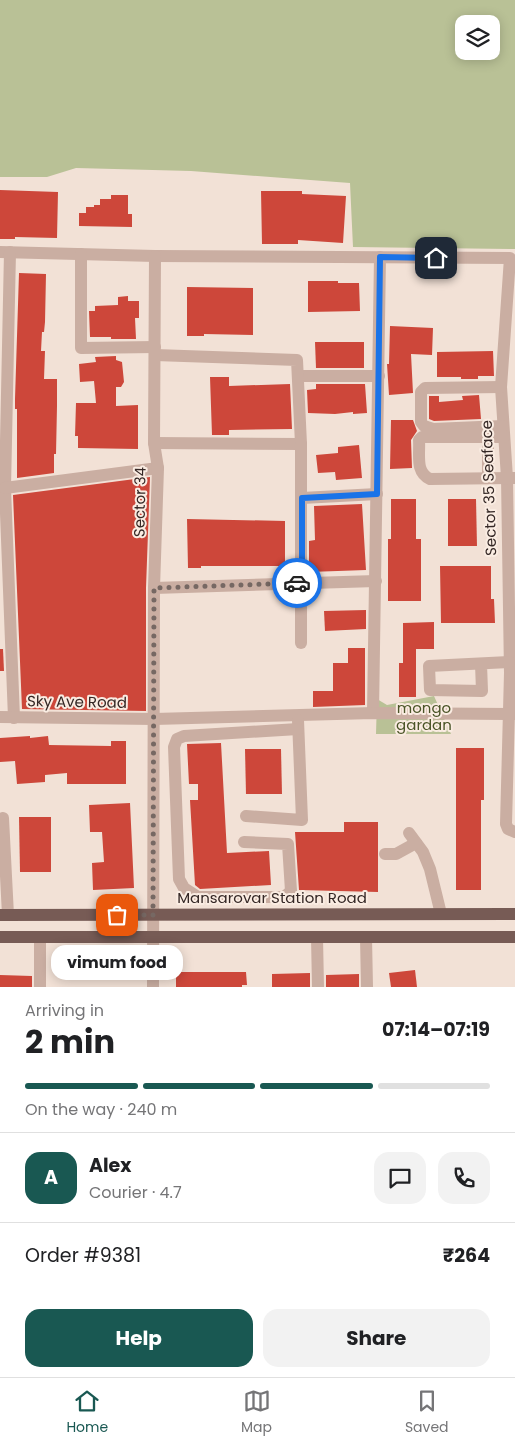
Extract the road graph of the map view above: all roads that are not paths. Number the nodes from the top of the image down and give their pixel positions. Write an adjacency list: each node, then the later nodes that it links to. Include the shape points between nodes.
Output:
1 (5, 252): 2 (street, Sector 35 Seaface); 16 (street)
2 (81, 254): 3 (street, Sector 35 Seaface); 5 (street, via 81,348)
3 (155, 256): 4 (street, Sector 35 Seaface); 5 (street, Sector 34)
4 (380, 257): 7 (street); 8 (street, Sector 35 Seaface, via 510,258)
5 (155, 351): 6 (street, via 297,360); 11 (street, Sector 34)
6 (298, 376): 7 (street); 12 (street)
7 (378, 376): 17 (street)
8 (501, 387): 9 (street, Sector 35 Seaface); 9 (street, via 425,388 421,392 422,422 432,429)
9 (503, 432): 10 (street); 15 (street, Sector 35 Seaface)
10 (488, 438): 14 (street); 14 (street, via 422,437 419,440 420,471 424,476)
11 (154, 443): 12 (street); 13 (street, Sector 34)
12 (302, 444): 18 (street)
13 (158, 468): 16 (street); 21 (street, Sector 34)
14 (488, 478): 15 (street)
15 (511, 478): 24 (street, Sector 35 Seaface)
16 (5, 488): 31 (street)
17 (377, 494): 18 (street); 19 (street)
18 (302, 498): 20 (street)
19 (376, 581): 20 (street); 26 (street)
20 (302, 582): 21 (street); 22 (street)
21 (154, 588): 32 (street, Sector 34)
22 (301, 643)
23 (481, 664): 24 (street); 25 (street, via 482,691); 25 (street, via 429,666 430,690)
24 (512, 674): 28 (street, Sector 35 Seaface)
25 (446, 690): 27 (street)
26 (374, 713): 27 (street); 29 (street)
27 (445, 714): 28 (street)
28 (512, 714): 34 (street, Sector 35 Seaface)
29 (298, 715): 32 (street); 33 (street)
30 (0, 717): 31 (street, Sky Ave Road)
31 (14, 718): 32 (street, Sky Ave Road)
32 (154, 719): 44 (street, Sector 34)
33 (298, 729): 35 (street, via 302,820); 38 (street, via 184,736 177,740 174,747 179,879 184,888 198,897 284,897 291,891 288,844)
34 (512, 731): 37 (street, Sector 35 Seaface, via 506,824 511,832)
35 (246, 816)
36 (2, 818): 43 (street)
37 (515, 832)
38 (244, 842)
39 (385, 854): 40 (street, via 396,854 412,838 430,869)
40 (441, 914): 41 (main road, Mansarovar Station Road); 44 (main road, Mansarovar Station Road)
41 (498, 914): 42 (main road, Mansarovar Station Road); 50 (main road)
42 (515, 914)
43 (4, 915): 44 (main road, Mansarovar Station Road)
44 (153, 915): 47 (street, Sector 34)
45 (0, 937): 46 (main road)
46 (40, 937): 47 (main road); 52 (street)
47 (153, 937): 48 (main road); 53 (street, Sector 34)
48 (317, 937): 49 (main road); 54 (street)
49 (366, 937): 50 (main road); 55 (street)
50 (497, 937): 51 (main road)
51 (515, 937)
52 (40, 987)
53 (153, 987)
54 (318, 987)
55 (367, 987)

